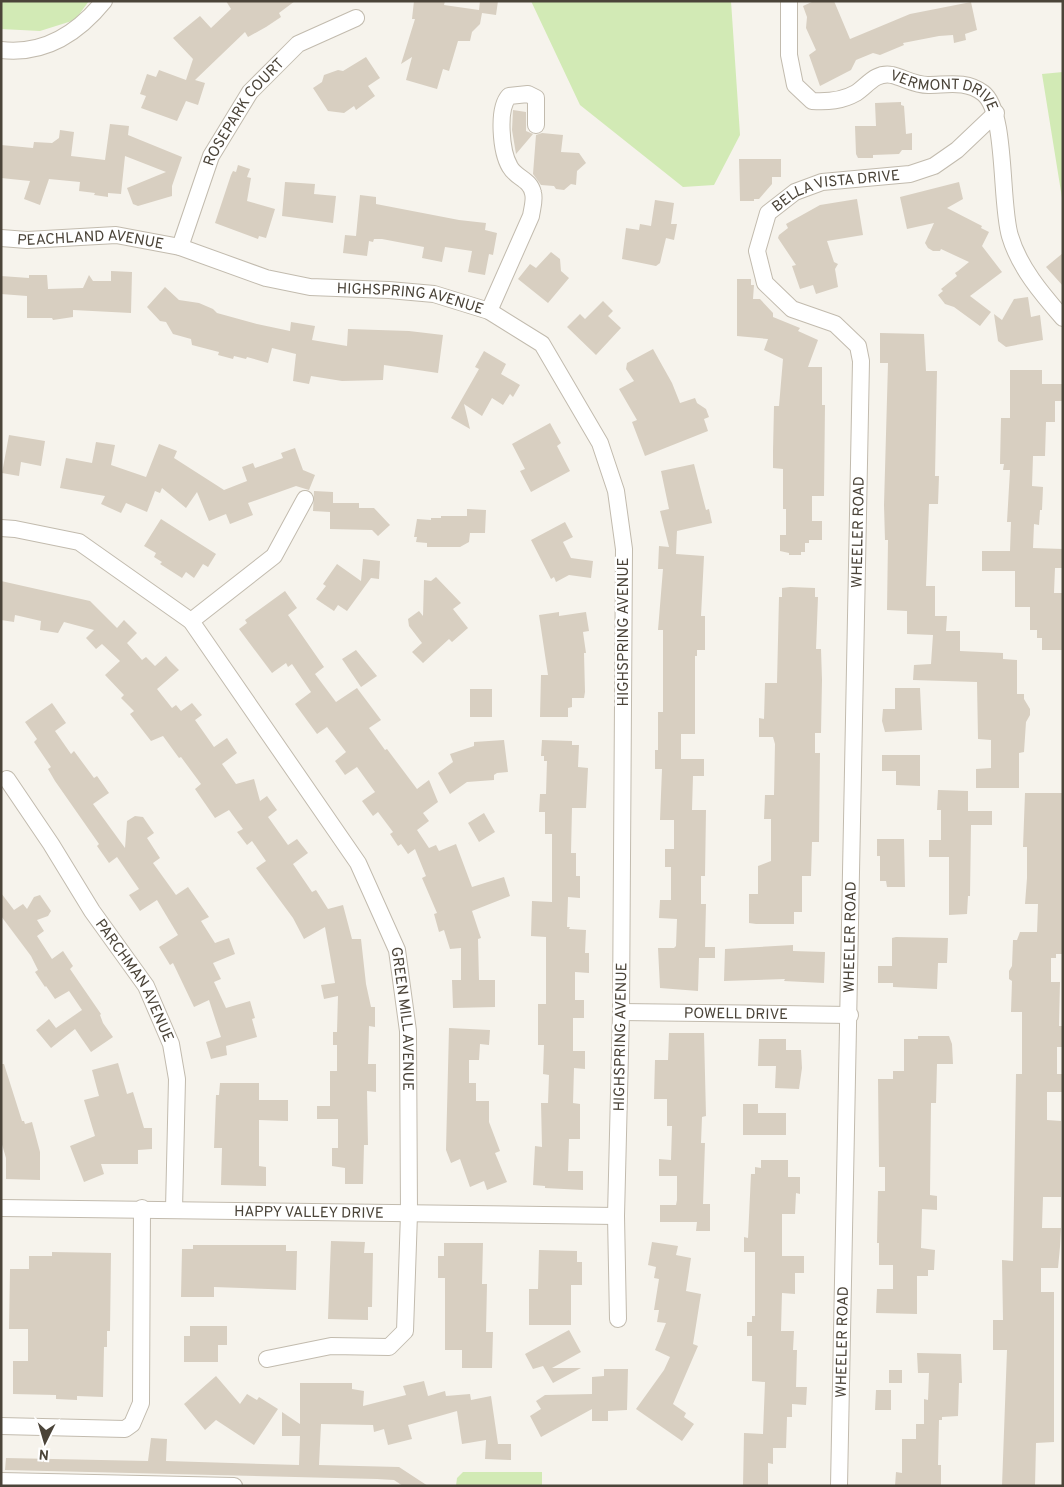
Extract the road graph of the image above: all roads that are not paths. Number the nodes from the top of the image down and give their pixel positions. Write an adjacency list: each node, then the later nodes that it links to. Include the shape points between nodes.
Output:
1 (104, 1): 4 (street, via 71,34 38,48)
2 (789, 1): 5 (street, VERMONT DRIVE, via 789,55 795,85 812,101 832,102 855,93 874,77 890,75 928,85 952,83 971,87 984,94)
3 (356, 18): 8 (street, ROSEPARK COURT, via 298,44 250,92 210,156)
4 (1, 50)
5 (996, 113): 10 (street, VERMONT DRIVE, via 1009,234 1014,251 1038,290); 11 (street, BELLA VISTA DRIVE, via 957,150 934,166 910,174 822,182 794,192 768,213 756,251 766,283 792,309 835,324 858,346)
6 (536, 125): 9 (street, via 536,98 528,94 506,99 502,137 504,154 511,169 528,182 534,194 531,216)
7 (1, 238): 8 (street, PEACHLAND AVENUE, via 27,240 116,235)
8 (180, 247): 9 (street, HIGHSPRING AVENUE, via 266,278 310,287 434,294)
9 (489, 312): 16 (street, HIGHSPRING AVENUE, via 542,344 600,443 616,491 624,549)
10 (1063, 318)
11 (862, 389): 17 (street, WHEELER ROAD)
12 (305, 499): 14 (street, via 274,556)
13 (1, 528): 14 (street, GREEN MILL AVENUE, via 79,542)
14 (191, 621): 21 (street, GREEN MILL AVENUE, via 358,863 396,950 408,1031)
15 (7, 779): 20 (street, PARCHMAN AVENUE, via 92,911 146,986 171,1044 177,1080)
16 (621, 1012): 17 (street, POWELL DRIVE); 22 (street, HIGHSPRING AVENUE)
17 (850, 1015): 28 (street, WHEELER ROAD)
18 (1, 1208): 19 (street, HAPPY VALLEY DRIVE)
19 (142, 1208): 20 (street, HAPPY VALLEY DRIVE); 25 (street, via 141,1403 132,1424 125,1429)
20 (174, 1209): 21 (street, HAPPY VALLEY DRIVE)
21 (409, 1214): 22 (street, HAPPY VALLEY DRIVE); 24 (street, GREEN MILL AVENUE, via 405,1331 389,1347 331,1346)
22 (616, 1216): 23 (street, HIGHSPRING AVENUE)
23 (618, 1319)
24 (267, 1359)
25 (1, 1426)
26 (1, 1481): 27 (street)
27 (234, 1486)
28 (839, 1486)

